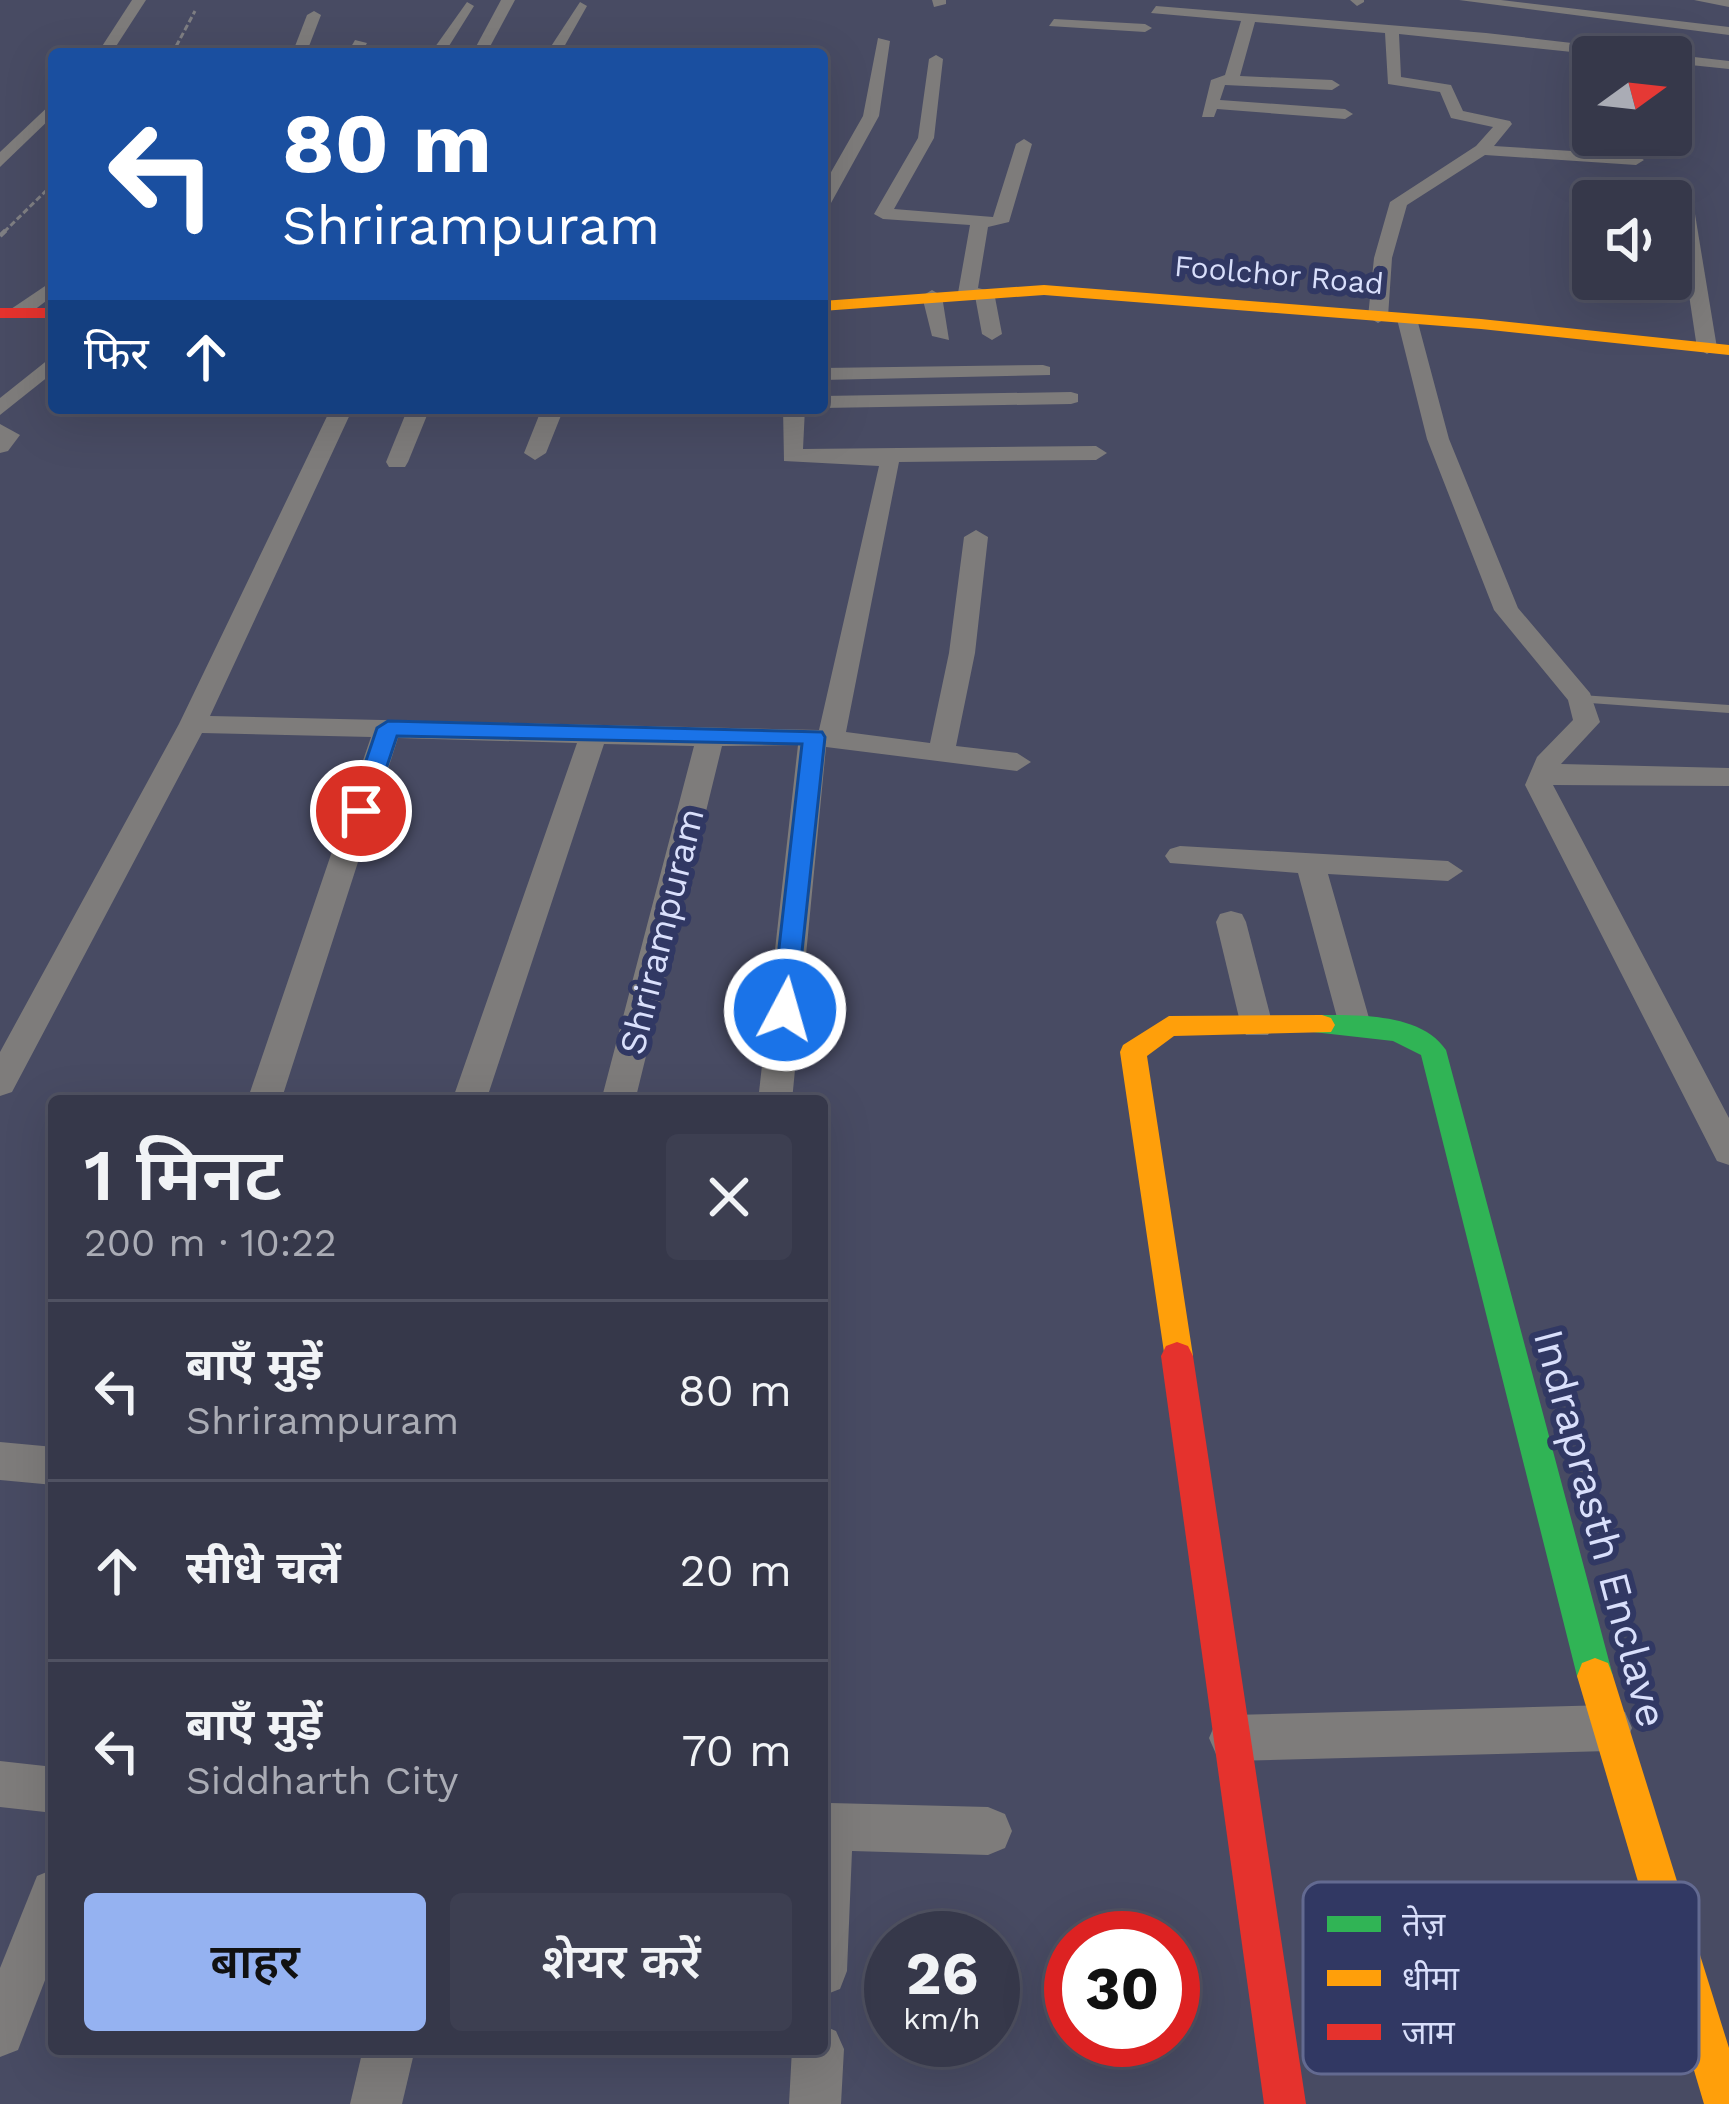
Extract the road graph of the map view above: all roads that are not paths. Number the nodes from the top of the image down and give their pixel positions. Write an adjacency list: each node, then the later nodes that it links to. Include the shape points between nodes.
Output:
1 (139, 0): 17 (street)
2 (508, 0): 20 (street)
3 (1466, 0): 14 (street)
4 (1701, 0): 6 (street)
5 (1140, 1): 7 (street)
6 (1729, 3)
7 (1157, 4): 11 (street); 12 (street, via 1142,35)
8 (467, 6): 19 (street)
9 (580, 6): 21 (street)
10 (314, 15): 18 (street)
11 (1249, 17): 13 (street); 25 (street)
12 (1054, 23)
13 (1392, 29): 16 (street, via 1448,25); 30 (street, via 1393,81 1446,88 1457,116 1504,124)
14 (1729, 31)
15 (883, 40): 35 (street, via 871,116)
16 (1572, 46)
17 (108, 48)
18 (301, 48)
19 (441, 48)
20 (482, 48)
21 (557, 48)
22 (936, 59): 36 (street, via 926,138 884,214)
23 (1692, 61): 24 (street)
24 (1729, 65)
25 (1231, 80): 26 (street); 27 (street, via 1219,80 1209,109)
26 (1332, 85)
27 (1345, 114)
28 (45, 123): 33 (street)
29 (1024, 144): 36 (street, via 1000,222)
30 (1482, 150): 32 (street); 44 (street, via 1399,202)
31 (1634, 156): 32 (street)
32 (1636, 160): 34 (street)
33 (0, 162)
34 (1644, 180)
35 (828, 192)
36 (980, 222): 39 (street)
37 (1692, 237): 49 (street)
38 (48, 289): 42 (street)
39 (976, 292): 40 (street, Foolchor Road); 44 (street, Foolchor Road, via 1044,290); 46 (street)
40 (922, 297): 41 (street, Foolchor Road); 47 (street); 48 (street)
41 (828, 305)
42 (5, 313): 43 (street)
43 (48, 314)
44 (1378, 316): 45 (street, Foolchor Road)
45 (1407, 319): 49 (street, Foolchor Road); 67 (street, via 1438,439 1506,610)
46 (992, 334)
47 (942, 336)
48 (920, 339)
49 (1718, 349)
50 (48, 366): 55 (street)
51 (1043, 371): 52 (street)
52 (828, 374)
53 (1071, 398): 54 (street)
54 (828, 402)
55 (0, 410)
56 (339, 414): 69 (street)
57 (417, 414): 65 (street)
58 (551, 414): 63 (street)
59 (794, 414): 64 (street, via 791,456)
60 (0, 431): 61 (street, via 9,435)
61 (0, 446)
62 (1096, 453): 64 (street)
63 (535, 454)
64 (880, 455): 73 (street, via 890,465)
65 (397, 462)
66 (976, 537): 74 (street)
67 (1581, 699): 68 (lane); 76 (street, via 1587,722)
68 (1729, 710)
69 (193, 724): 70 (street); 84 (street)
70 (388, 728): 71 (street); 85 (street)
71 (595, 734): 72 (street); 86 (street)
72 (710, 738): 73 (street); 87 (street, Shrirampuram)
73 (822, 738): 74 (street); 88 (street)
74 (941, 754): 75 (street)
75 (1017, 763)
76 (1544, 773): 77 (street); 89 (street, via 1539,785)
77 (1729, 777)
78 (1180, 856): 79 (street)
79 (1310, 863): 80 (street); 82 (street)
80 (1448, 871)
81 (1231, 922): 83 (street)
82 (1355, 1025): 83 (street); 92 (street, Indraprasth Enclave, via 1414,1035 1433,1050)
83 (1257, 1026): 93 (street, via 1168,1026 1133,1052)
84 (0, 1083)
85 (266, 1095)
86 (471, 1095)
87 (620, 1095)
88 (777, 1095)
89 (1729, 1151)
90 (0, 1461): 91 (street)
91 (48, 1465)
92 (1610, 1728): 93 (street); 98 (street, Indraprasth Enclave)
93 (1232, 1738): 106 (street)
94 (0, 1784): 95 (street)
95 (48, 1789)
96 (988, 1831): 97 (street, via 830,1827)
97 (828, 1863)
98 (1657, 1882)
99 (48, 1908): 101 (street)
100 (1699, 2019): 107 (street, Indraprasth Enclave)
101 (0, 2032)
102 (388, 2055): 104 (street)
103 (818, 2055): 105 (street)
104 (376, 2104)
105 (814, 2104)
106 (1285, 2104)
107 (1725, 2104)

